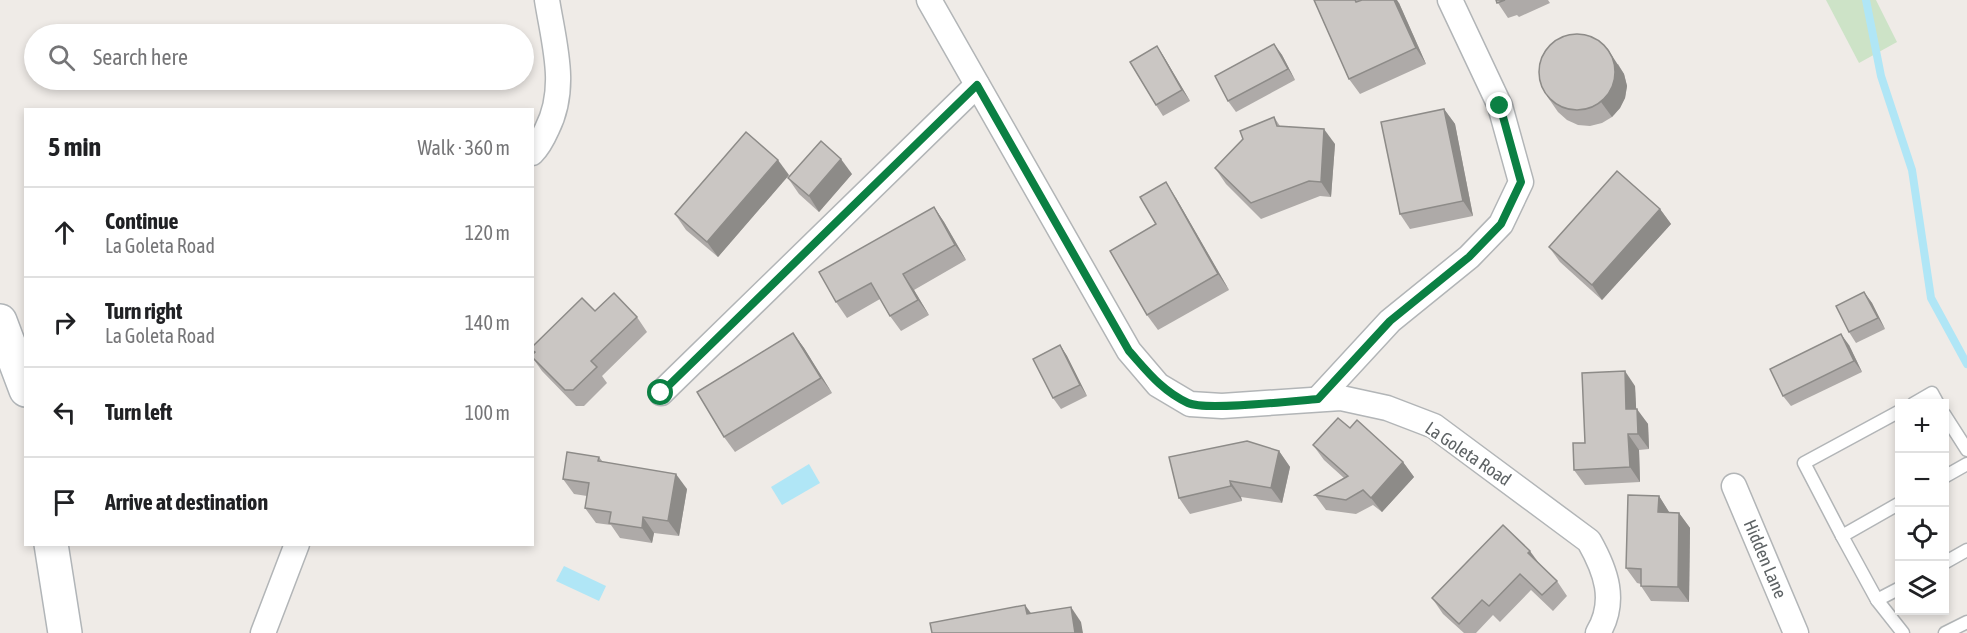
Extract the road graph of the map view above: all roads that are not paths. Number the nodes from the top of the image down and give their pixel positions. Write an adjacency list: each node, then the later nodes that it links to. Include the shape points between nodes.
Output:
1 (547, 0): 5 (street, via 560,78 555,115)
2 (929, 0): 4 (street, La Goleta Road)
3 (1450, 0): 9 (street, via 1500,106 1521,182 1501,224 1469,257 1390,321)
4 (977, 85): 8 (street); 9 (street, La Goleta Road, via 1129,351 1158,385 1190,404 1222,406)
5 (534, 151)
6 (0, 321): 7 (street)
7 (24, 385)
8 (661, 393)
9 (1318, 399): 29 (street, La Goleta Road, via 1341,398 1387,408 1434,426 1589,541 1603,565 1608,591 1605,621)
10 (1922, 399): 11 (lane, via 1932,393)
11 (1935, 399)
12 (1895, 413): 19 (lane, via 1804,463)
13 (1949, 422): 14 (lane)
14 (1967, 450)
15 (1967, 464): 16 (lane)
16 (1949, 474)
17 (1734, 486): 30 (street, Hidden Lane)
18 (1895, 505): 19 (lane)
19 (1842, 536): 25 (lane)
20 (51, 546): 27 (street)
21 (296, 546): 28 (street)
22 (1967, 550): 23 (lane)
23 (1948, 561)
24 (1895, 590): 25 (lane)
25 (1877, 600): 31 (lane)
26 (1967, 622): 32 (lane)
27 (65, 633)
28 (263, 633)
29 (1598, 633)
30 (1796, 633)
31 (1903, 633)
32 (1945, 633)

